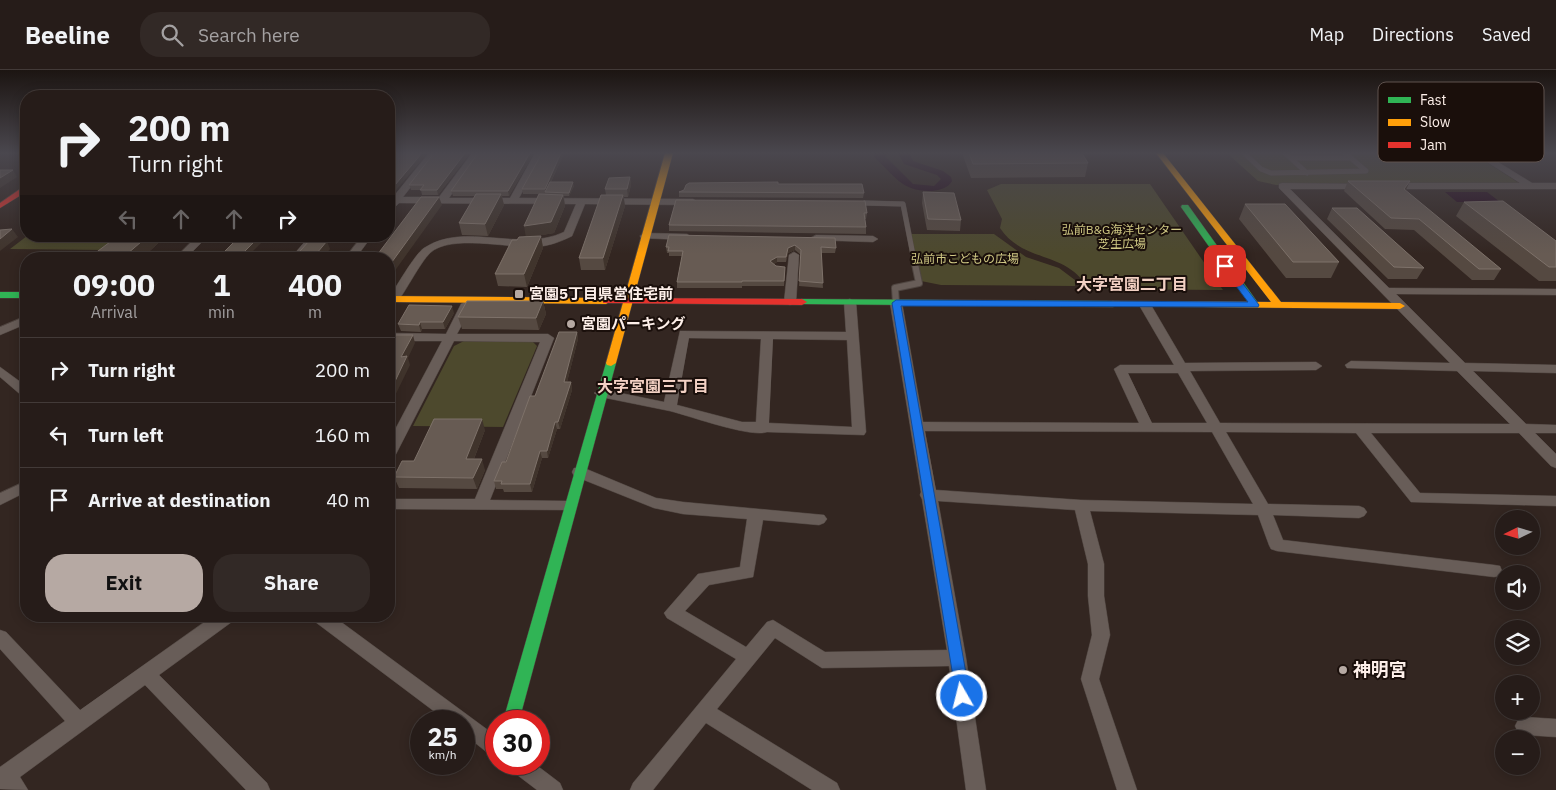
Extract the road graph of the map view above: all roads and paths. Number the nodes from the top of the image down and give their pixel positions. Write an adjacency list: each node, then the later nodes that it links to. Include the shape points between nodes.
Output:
1 (404, 187): 8 (street)
2 (452, 187): 11 (street)
3 (521, 187): 12 (street)
4 (659, 187): 14 (street)
5 (1178, 187): 42 (street)
6 (1283, 187): 29 (street)
7 (20, 193): 17 (street)
8 (395, 197)
9 (1178, 198): 41 (street)
10 (395, 200): 11 (street)
11 (442, 200): 12 (street)
12 (513, 201): 13 (street)
13 (582, 201): 14 (street); 32 (street, via 568,234 557,240 542,243 452,242 431,247)
14 (655, 202): 15 (street); 18 (street)
15 (702, 202)
16 (860, 203): 39 (lane, via 903,204 919,283 895,288)
17 (0, 206)
18 (645, 236): 19 (street); 36 (street)
19 (696, 237)
20 (804, 238): 21 (street)
21 (873, 239)
22 (197, 242): 25 (street)
23 (308, 242): 26 (lane)
24 (362, 242): 27 (street)
25 (186, 252)
26 (299, 252)
27 (354, 252)
28 (794, 255): 37 (street, via 789,268)
29 (1386, 291): 30 (street); 43 (street)
30 (1556, 292)
31 (0, 295): 33 (street)
32 (395, 295)
33 (20, 296)
34 (395, 299): 35 (street)
35 (469, 300): 36 (street); 49 (street)
36 (627, 301): 37 (street); 57 (street)
37 (790, 302): 38 (street)
38 (850, 302): 39 (street); 47 (street)
39 (896, 303): 40 (street); 59 (street)
40 (1145, 304): 41 (street); 53 (street)
41 (1255, 305): 42 (street)
42 (1278, 305): 43 (street)
43 (1400, 306): 52 (street)
44 (20, 323): 45 (street)
45 (0, 331)
46 (767, 336): 47 (street); 58 (street, via 684,334); 63 (street)
47 (852, 336): 63 (street, via 859,432)
48 (395, 337): 49 (street)
49 (450, 338): 66 (street); 74 (street, via 548,338)
50 (1351, 365): 52 (street)
51 (1316, 366): 53 (street, via 1189,366)
52 (1461, 367): 54 (street); 64 (street)
53 (1183, 369): 60 (street, via 1120,369); 61 (street)
54 (1556, 369)
55 (0, 371): 56 (street)
56 (20, 387)
57 (601, 393): 58 (street); 68 (street)
58 (670, 408): 63 (street)
59 (916, 426): 60 (street); 70 (street)
60 (1147, 426): 61 (street)
61 (1215, 426): 62 (street); 77 (street)
62 (1360, 428): 64 (street); 72 (street, via 1416,498)
63 (762, 429)
64 (1522, 429): 65 (street); 67 (street)
65 (1556, 429)
66 (395, 443)
67 (1556, 463)
68 (579, 472): 76 (street); 79 (street, via 654,503)
69 (20, 489): 71 (street)
70 (927, 495): 75 (street); 86 (street)
71 (0, 500)
72 (1556, 501)
73 (395, 504): 74 (street)
74 (480, 505): 76 (street)
75 (1081, 505): 77 (street); 103 (street, via 1096,564 1100,635 1090,679)
76 (569, 506): 89 (street)
77 (1263, 508): 78 (street); 81 (street, via 1277,546)
78 (1359, 512)
79 (756, 513): 80 (street); 85 (street, via 747,572 704,579 674,613)
80 (819, 519)
81 (1494, 571)
82 (219, 622): 87 (street)
83 (328, 622): 88 (street)
84 (0, 637): 91 (street)
85 (748, 657): 86 (street, via 773,627 822,660); 90 (street)
86 (957, 658): 102 (street)
87 (146, 674): 91 (street); 99 (street)
88 (447, 710)
89 (513, 710)
90 (704, 712): 100 (street); 101 (street)
91 (79, 722): 97 (street)
92 (1525, 726): 93 (street)
93 (1556, 728)
94 (475, 731): 95 (street)
95 (485, 739)
96 (530, 775): 98 (street)
97 (8, 781)
98 (542, 787)
99 (260, 790)
100 (640, 790)
101 (830, 790)
102 (976, 790)
103 (1127, 790)

